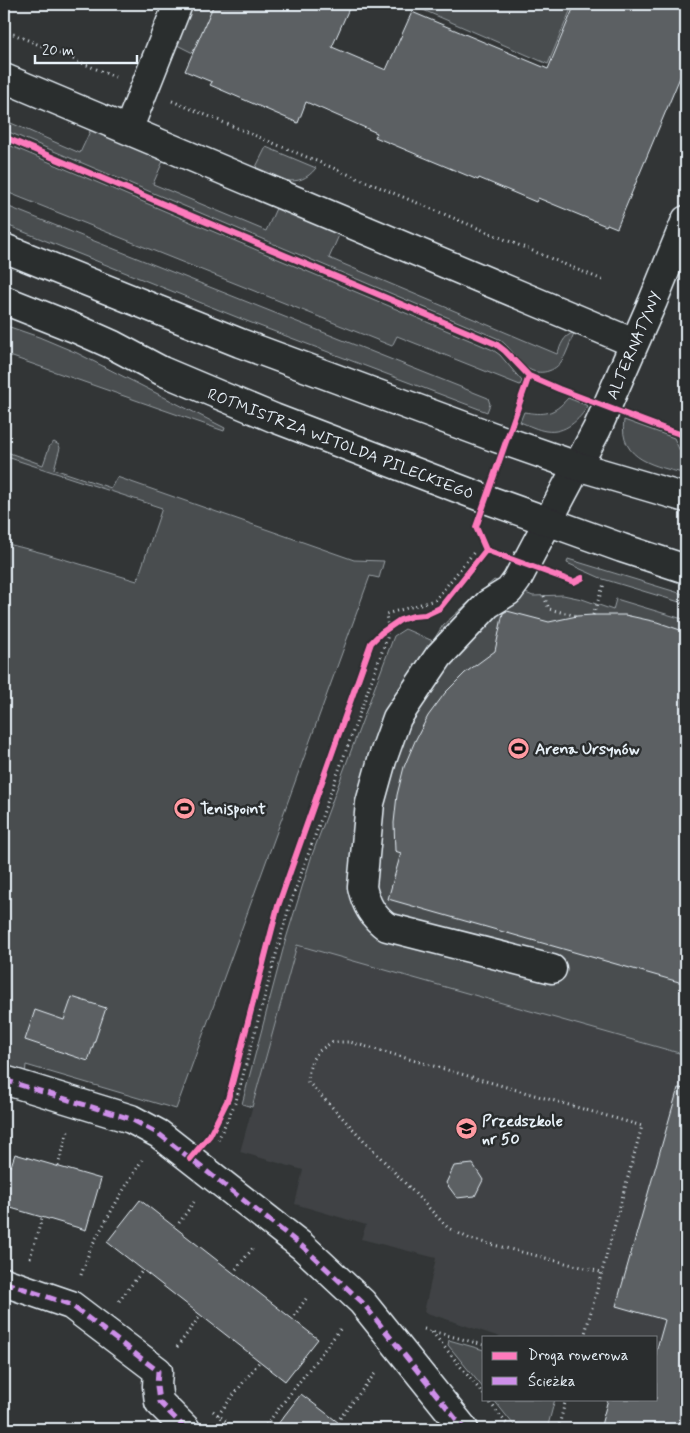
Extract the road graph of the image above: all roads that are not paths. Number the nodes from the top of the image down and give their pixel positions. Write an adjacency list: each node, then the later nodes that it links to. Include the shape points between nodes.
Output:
1 (178, 4): 3 (main road)
2 (4, 78): 3 (main road)
3 (128, 130): 7 (main road)
4 (686, 220): 7 (main road, ALTERNATYWY)
5 (4, 248): 8 (main road, via 240,343)
6 (4, 300): 10 (main road, ROTMISTRZA WITOLDA PILECKIEGO, via 95,336 162,371 240,404)
7 (634, 344): 8 (main road, ALTERNATYWY)
8 (577, 466): 9 (main road); 10 (main road, ALTERNATYWY)
9 (686, 498)
10 (548, 521): 11 (main road, ROTMISTRZA WITOLDA PILECKIEGO); 12 (main road, ALTERNATYWY, via 509,591 488,604 439,656 397,718 370,804 362,887 369,909 387,927)
11 (686, 569)
12 (552, 969)
13 (4, 1080): 16 (main road, via 131,1119 159,1134 302,1246 362,1302)
14 (12, 1285): 15 (main road, via 71,1305 158,1371 160,1402)
15 (186, 1429)
16 (464, 1429)

